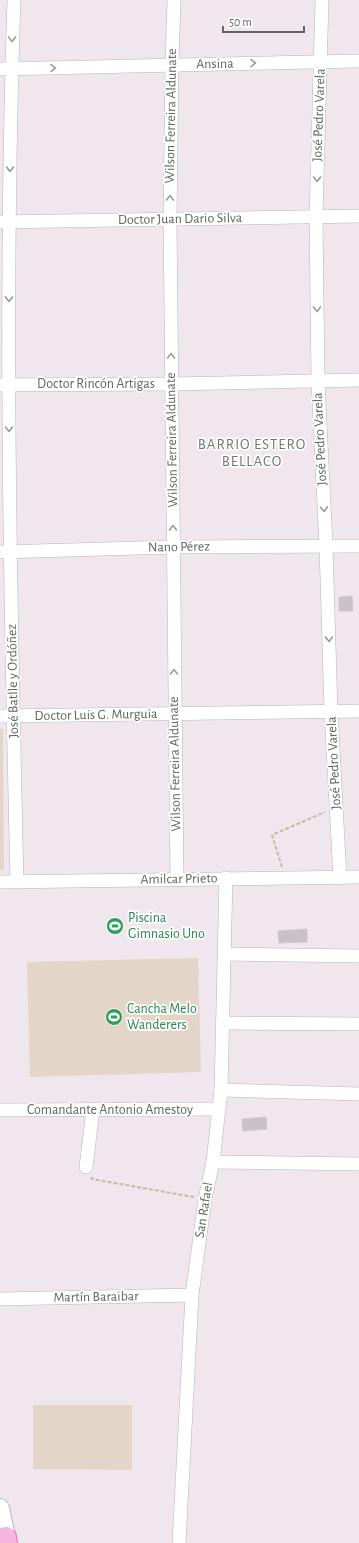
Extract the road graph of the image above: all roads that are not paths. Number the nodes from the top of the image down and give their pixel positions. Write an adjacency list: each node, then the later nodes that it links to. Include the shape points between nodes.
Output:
1 (14, 0): 7 (street, José Batlle y Ordóñez, one-way to 7)
2 (174, 0): 6 (street, Wilson Ferreira Aldunate)
3 (322, 0): 5 (street, José Pedro Varela)
4 (359, 61): 5 (street, Ansina)
5 (320, 62): 6 (street, Ansina, one-way to 5); 9 (street, José Pedro Varela, one-way to 9)
6 (172, 64): 7 (street, Ansina, one-way to 6); 10 (street, Wilson Ferreira Aldunate, one-way to 6)
7 (6, 69): 11 (street, José Batlle y Ordóñez, one-way to 11)
8 (359, 216): 9 (street, Doctor Juan Dario Silva)
9 (316, 217): 10 (street, Doctor Juan Dario Silva); 13 (street, José Pedro Varela, one-way to 13)
10 (170, 220): 11 (street, Doctor Juan Dario Silva); 15 (street, Wilson Ferreira Aldunate, one-way to 10)
11 (5, 222): 14 (street, José Batlle y Ordóñez, one-way to 14)
12 (359, 380): 13 (street, Doctor Rincón Artigas)
13 (318, 381): 15 (street, Doctor Rincón Artigas); 16 (street, José Pedro Varela, one-way to 16)
14 (4, 384): 15 (street, Doctor Rincón Artigas); 19 (street, José Batlle y Ordóñez, one-way to 19)
15 (171, 384): 18 (street, Wilson Ferreira Aldunate, one-way to 15)
16 (326, 546): 17 (street, Nano Pérez); 18 (street, Nano Pérez); 20 (street, José Pedro Varela, one-way to 20)
17 (359, 546)
18 (173, 547): 19 (street, Nano Pérez); 22 (street, Wilson Ferreira Aldunate, one-way to 18)
19 (5, 552): 23 (street, José Batlle y Ordóñez)
20 (331, 711): 21 (street, Doctor Luis G. Murguia); 22 (street, Doctor Luis G. Murguia); 26 (street, José Pedro Varela)
21 (359, 711)
22 (174, 714): 23 (street, Doctor Luis G. Murguia); 27 (street, Wilson Ferreira Aldunate)
23 (7, 716): 29 (street, José Batlle y Ordóñez)
24 (359, 877): 26 (street, Amilcar Prieto)
25 (226, 878): 26 (street, Amilcar Prieto); 27 (street, Amilcar Prieto); 30 (street, San Rafael)
26 (340, 878)
27 (177, 879): 29 (street, Amilcar Prieto)
28 (0, 882): 29 (street, Amilcar Prieto)
29 (17, 882)
30 (225, 954): 31 (street); 32 (street, San Rafael)
31 (359, 956)
32 (223, 1023): 33 (street); 34 (street, San Rafael)
33 (359, 1024)
34 (221, 1090): 35 (street); 36 (street, San Rafael)
35 (359, 1094)
36 (220, 1109): 38 (street, Comandante Antonio Amestoy); 39 (street, San Rafael)
37 (0, 1110): 38 (street, Comandante Antonio Amestoy)
38 (93, 1110): 41 (street)
39 (213, 1162): 40 (street); 42 (street, San Rafael, via 205,1199)
40 (359, 1164)
41 (86, 1167)
42 (192, 1295): 43 (street, Martín Baraibar); 46 (street, San Rafael)
43 (0, 1300)
44 (0, 1508): 45 (street)
45 (4, 1540)
46 (179, 1543)

